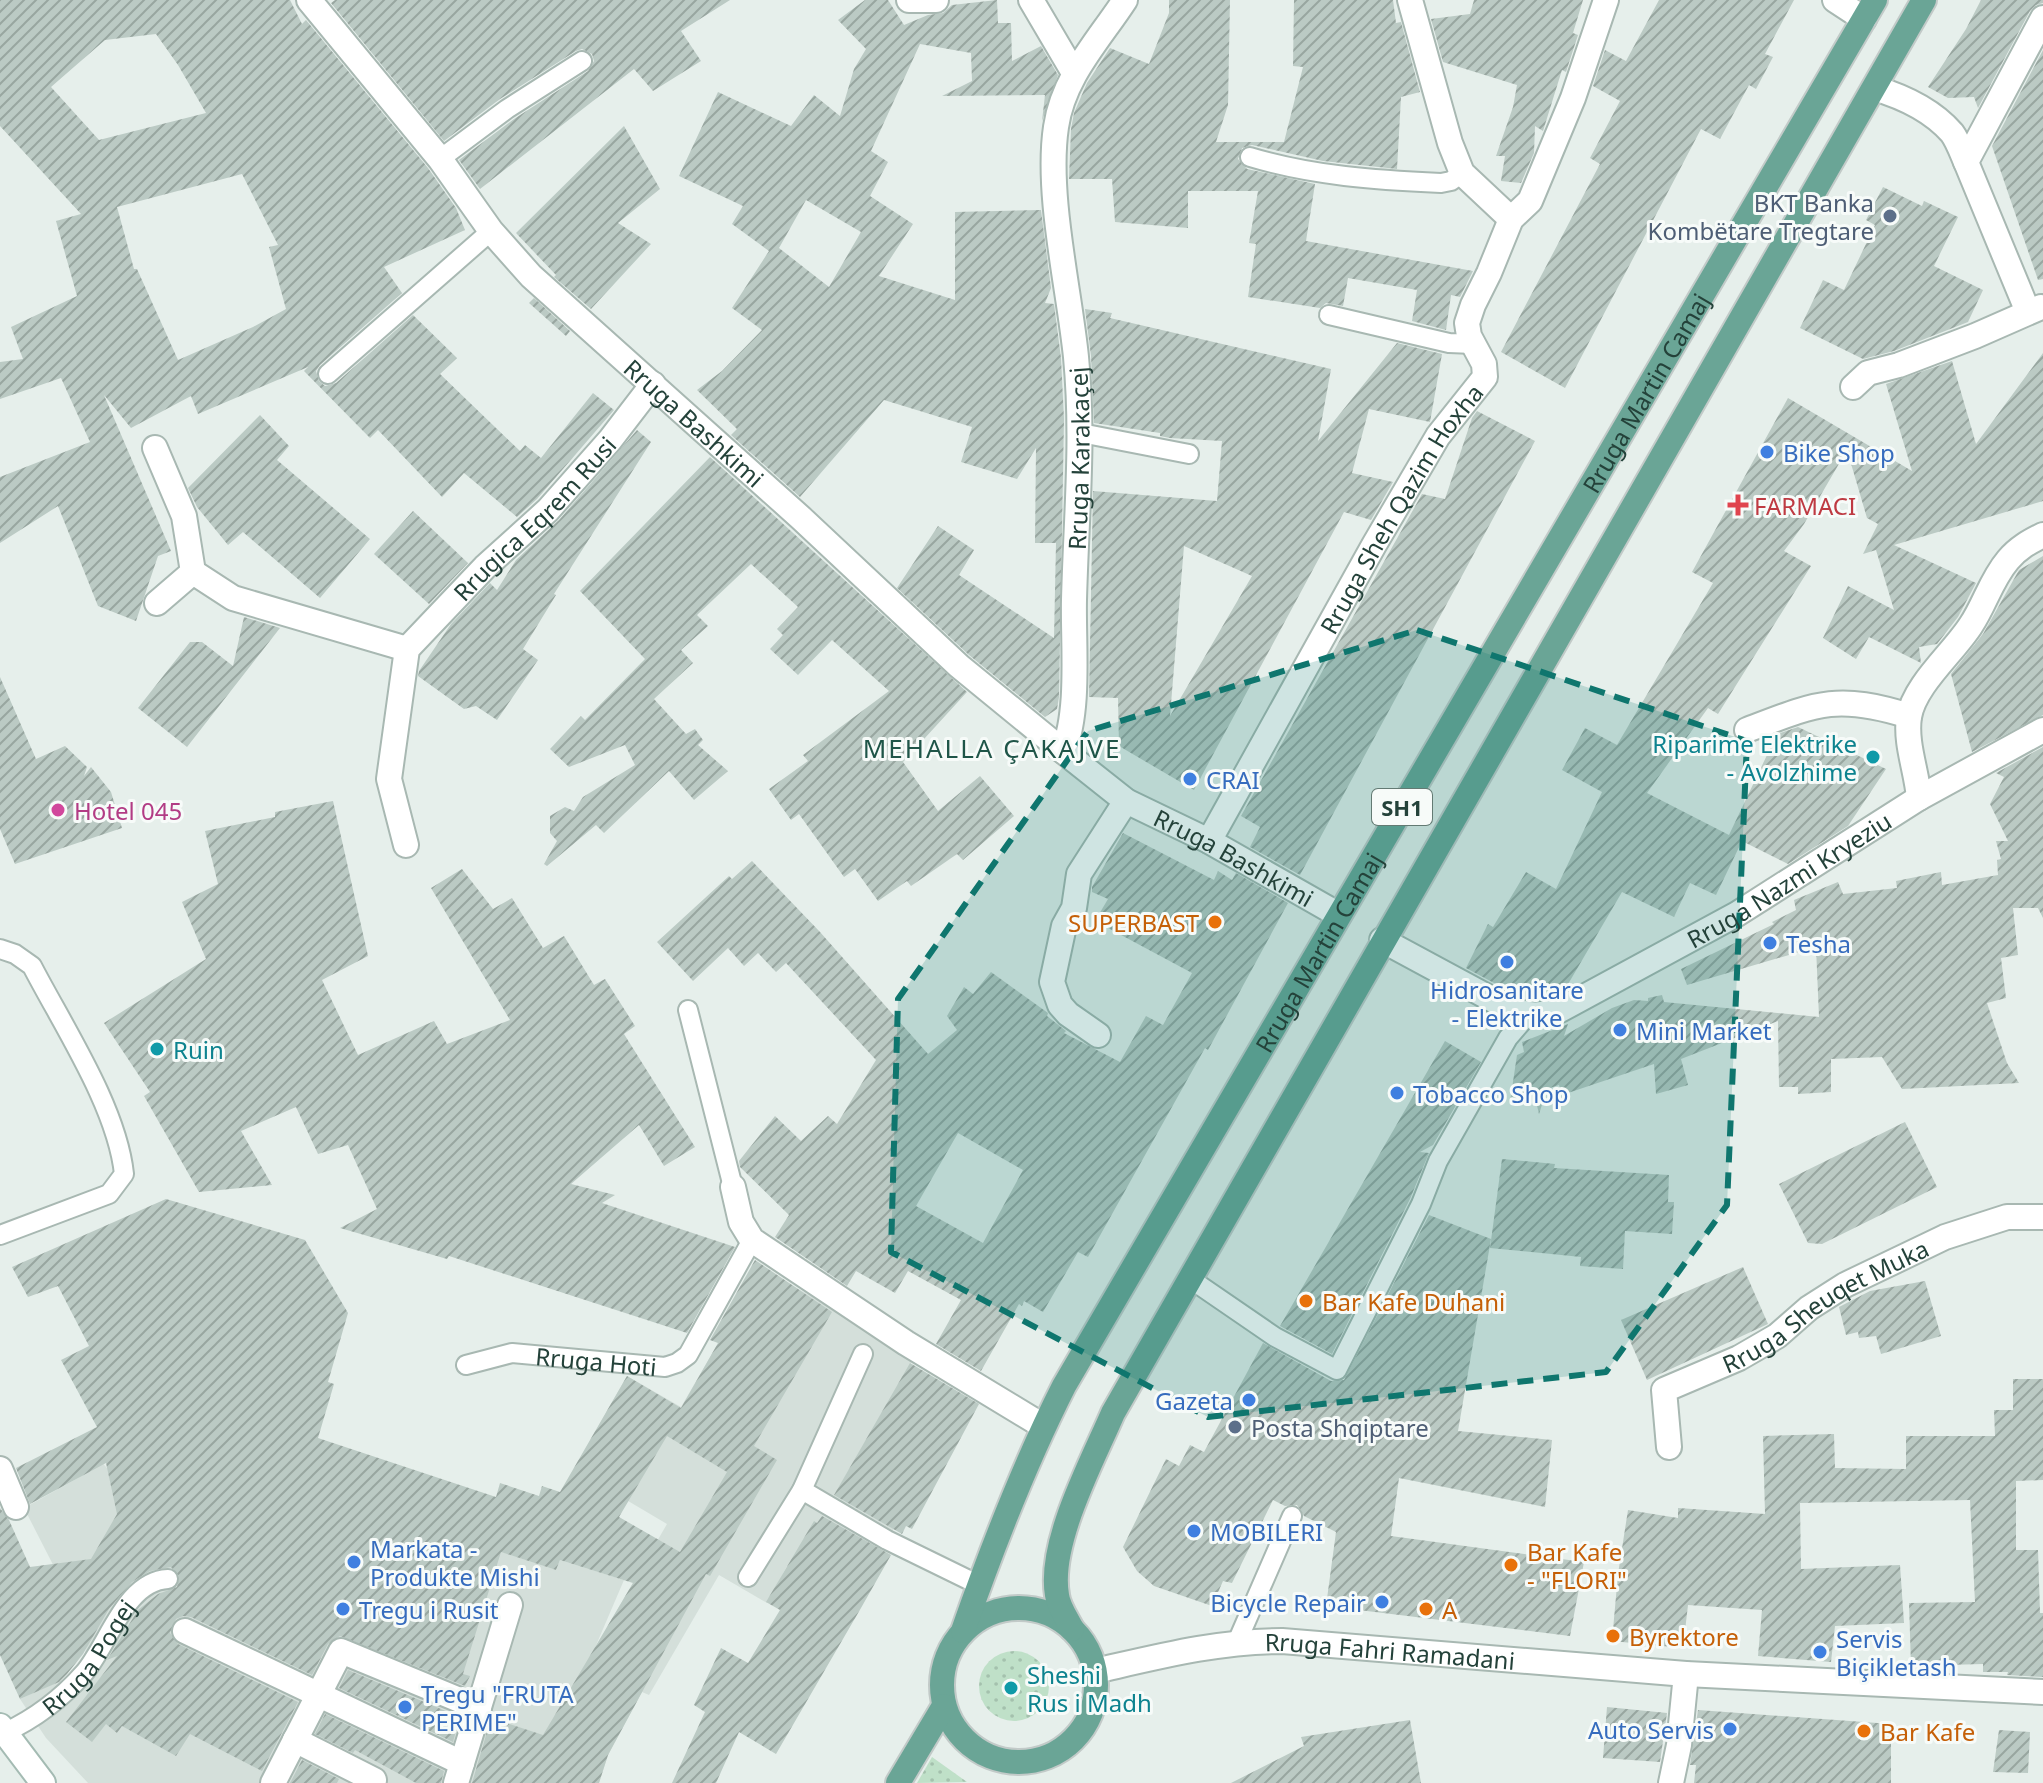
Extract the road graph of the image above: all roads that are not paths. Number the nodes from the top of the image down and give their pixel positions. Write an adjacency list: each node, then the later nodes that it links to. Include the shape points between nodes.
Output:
1 (309, 0): 16 (street, Rruga Bashkimi)
2 (909, 0): 3 (street)
3 (936, 0)
4 (1031, 0): 13 (street)
5 (1125, 0): 13 (street, Rruga Karakaçej)
6 (1410, 0): 18 (street)
7 (1606, 0): 19 (street, Rruga Sheh Qazim Hoxha, via 1530,201)
8 (1835, 0): 10 (street)
9 (1924, 0): 14 (main road, Rruga Martin Camaj / SH1)
10 (1869, 10): 42 (main road, Rruga Martin Camaj / SH1)
11 (2043, 18): 17 (street)
12 (582, 61): 16 (lane)
13 (1074, 73): 27 (street, Rruga Karakaçej, via 1059,115 1055,149)
14 (1874, 88): 17 (street, via 1899,95 1931,115 1953,134); 43 (main road, Rruga Martin Camaj / SH1)
15 (1250, 157): 18 (lane, via 1342,176 1441,183)
16 (440, 159): 20 (street, Rruga Bashkimi)
17 (1966, 162): 21 (street)
18 (1462, 173): 19 (street)
19 (1511, 219): 23 (street, Rruga Sheh Qazim Hoxha, via 1467,323)
20 (491, 231): 24 (lane); 25 (street, Rruga Bashkimi, via 531,276)
21 (2035, 309): 26 (street, via 1868,373)
22 (1329, 315): 23 (lane)
23 (1473, 344): 40 (street, Rruga Sheh Qazim Hoxha, via 1485,377 1438,436)
24 (328, 374)
25 (653, 384): 33 (street, Rrugica Eqrem Rusi, via 548,510); 37 (street, Rruga Bashkimi, via 959,666)
26 (1853, 387)
27 (1081, 433): 29 (lane); 37 (street, Rruga Karakaçej, via 1072,721)
28 (155, 448): 31 (street, via 184,516)
29 (1189, 454)
30 (2043, 535): 34 (street, via 2021,546 2006,563 1973,624 1923,686)
31 (193, 572): 32 (street); 33 (street, via 233,598)
32 (157, 603)
33 (407, 649): 41 (street, via 389,779)
34 (1909, 716): 35 (street, via 1843,702 1809,706); 38 (street)
35 (1747, 730)
36 (2043, 730): 38 (street, Rruga Nazmi Kryeziu)
37 (1063, 751): 39 (street, Rruga Bashkimi)
38 (1919, 798): 46 (street, Rruga Nazmi Kryeziu, via 1737,914 1585,999 1544,1015)
39 (1126, 801): 40 (street, Rruga Bashkimi); 47 (street, Rruga Bashkimi, via 1079,874 1052,982 1060,1005)
40 (1209, 841): 42 (street, Rruga Bashkimi)
41 (406, 845)
42 (1339, 915): 55 (main road, Rruga Martin Camaj / SH1)
43 (1382, 940): 46 (street); 52 (main road, Rruga Martin Camaj / SH1)
44 (0, 949): 50 (lane, via 32,966 97,1090 122,1153 124,1174 109,1194)
45 (688, 1010): 48 (lane)
46 (1528, 1015): 52 (lane, via 1508,1038 1438,1161 1337,1370 1275,1337)
47 (1098, 1035)
48 (733, 1187): 51 (street, via 741,1222)
49 (2043, 1217): 56 (street, Rruga Sheuqet Muka, via 2007,1217 1945,1237 1845,1285 1739,1358 1664,1390)
50 (0, 1235)
51 (752, 1240): 54 (lane, Rruga Hoti, via 699,1338 677,1363 665,1367 512,1353); 55 (street)
52 (1189, 1278): 65 (main road, Rruga Martin Camaj / SH1, via 1113,1413 1067,1523 1056,1564 1057,1598)
53 (863, 1354): 58 (lane)
54 (466, 1365)
55 (1043, 1426): 63 (main road, Rruga Martin Camaj / SH1)
56 (1669, 1447)
57 (0, 1469): 59 (street)
58 (802, 1490): 61 (lane); 63 (lane)
59 (16, 1507)
60 (1292, 1516): 68 (lane)
61 (748, 1577)
62 (168, 1579): 75 (lane, Rruga Pogej, via 154,1580 135,1594 84,1672 34,1718)
63 (979, 1585): 67 (main road, Rruga Martin Camaj / SH1)
64 (510, 1605): 74 (street)
65 (1072, 1629): 67 (main road, via 1029,1608 1005,1608); 69 (main road)
66 (185, 1631): 72 (street)
67 (963, 1631): 73 (main road, via 948,1653 941,1679)
68 (1237, 1642): 69 (street, Rruga Fahri Ramadani); 70 (street, Rruga Fahri Ramadani, via 1282,1641)
69 (1095, 1671): 77 (main road, via 1088,1720 1054,1754)
70 (1686, 1674): 71 (street, Rruga Fahri Ramadani); 84 (street)
71 (2043, 1692)
72 (318, 1695): 74 (street, via 341,1651); 76 (street); 78 (street)
73 (944, 1706): 77 (main road, via 951,1723 976,1750 1011,1762); 82 (main road)
74 (479, 1708): 78 (street)
75 (2, 1730): 80 (street, Rruga Pogej)
76 (295, 1740): 79 (street); 81 (street)
77 (1030, 1761): 83 (main road)
78 (459, 1773)
79 (374, 1780)
80 (43, 1783)
81 (273, 1783)
82 (898, 1783)
83 (1006, 1783)
84 (1671, 1783)

